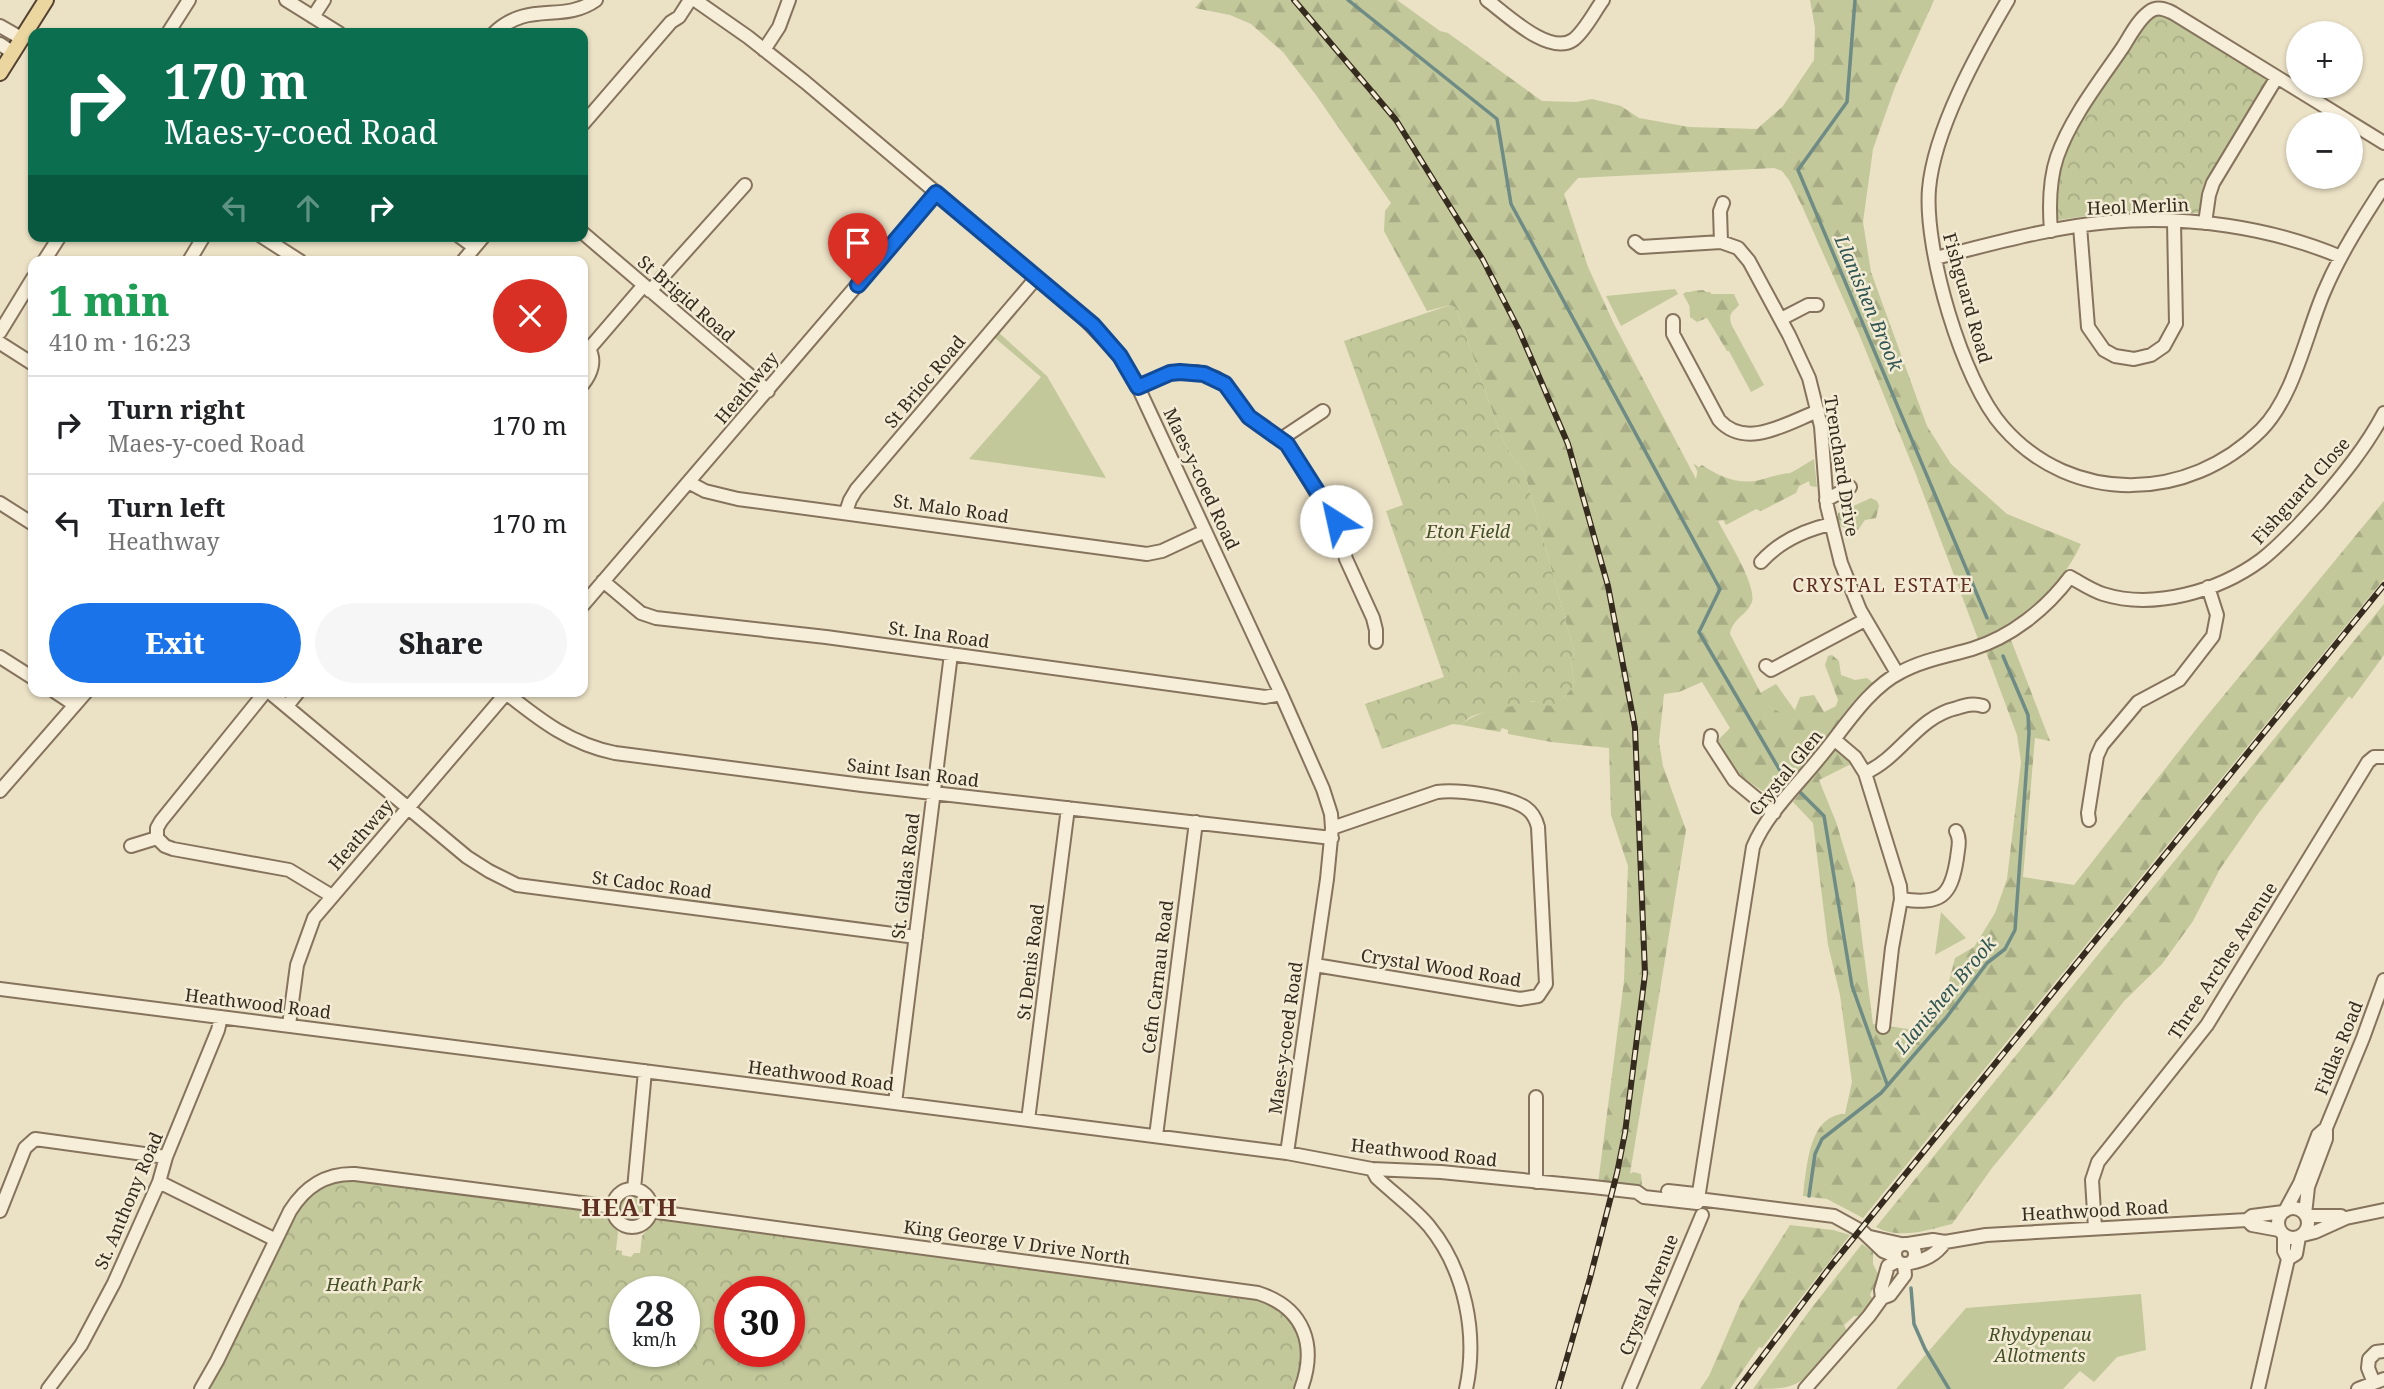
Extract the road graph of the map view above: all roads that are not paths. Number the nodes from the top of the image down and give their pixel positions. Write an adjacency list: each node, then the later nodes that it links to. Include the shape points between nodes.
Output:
1 (46, 0): 17 (main road)
2 (188, 0): 14 (street)
3 (286, 0): 11 (street)
4 (324, 0): 12 (street)
5 (596, 0): 16 (street, via 576,10 520,16)
6 (693, 0): 19 (street, Maes-y-coed Road); 22 (street)
7 (789, 0): 19 (street)
8 (1488, 0): 9 (street, via 1544,41 1557,44 1574,39)
9 (1603, 0)
10 (2008, 0): 42 (street, Fishguard Road, via 1963,86 1934,161 1928,212)
11 (303, 5): 12 (street)
12 (313, 17): 15 (street)
13 (0, 26): 17 (street)
14 (171, 28)
15 (331, 28)
16 (502, 28)
17 (21, 38): 18 (main road)
18 (6, 48): 20 (main road)
19 (764, 50): 26 (street, Maes-y-coed Road)
20 (0, 73)
21 (2277, 77): 23 (street); 29 (street, via 2213,183); 31 (street, via 2167,10 2150,11 2090,95 2061,147 2051,185)
22 (588, 118)
23 (2384, 143)
24 (745, 185): 45 (street)
25 (2384, 186): 41 (street, Fishguard Road)
26 (936, 193): 43 (street, Maes-y-coed Road); 56 (street, Heathway)
27 (1723, 202): 37 (street)
28 (2174, 222): 29 (street, Heol Merlin); 30 (street, Heol Merlin); 30 (street, via 2176,324 2164,346 2134,359 2104,350 2088,327)
29 (2206, 223): 41 (street, Heol Merlin, via 2286,238)
30 (2080, 226): 31 (street, Heol Merlin)
31 (2051, 231): 42 (street, Heol Merlin)
32 (588, 237): 45 (street, St Brigid Road)
33 (270, 242): 39 (street)
34 (468, 242): 38 (street)
35 (479, 242): 38 (street)
36 (1635, 242): 37 (street, via 1641,247)
37 (1721, 242): 47 (street, Trenchard Drive, via 1744,254)
38 (474, 247): 40 (street)
39 (292, 256)
40 (467, 256)
41 (2342, 257): 42 (street, Fishguard Road, via 2285,395 2261,430 2201,472 2166,482 2123,485 2085,479 2053,466 2025,449 2001,426 1970,372)
42 (1935, 258)
43 (1037, 277): 55 (street, Maes-y-coed Road, via 1103,336); 65 (street, St Brioc Road, via 856,490)
44 (28, 286): 49 (street)
45 (647, 288): 51 (street); 56 (street, St Brigid Road)
46 (1817, 305): 47 (street, via 1808,304)
47 (1781, 319): 58 (street, Trenchard Drive, via 1803,363)
48 (1673, 321): 58 (street, via 1673,334 1719,420 1729,429 1758,434)
49 (0, 332)
50 (0, 343): 53 (street)
51 (588, 346)
52 (588, 351): 54 (street, via 593,359)
53 (28, 361)
54 (588, 375)
55 (1138, 387): 60 (street, via 1170,373 1196,372 1216,378 1249,417); 70 (street, Maes-y-coed Road)
56 (768, 391): 61 (street, Heathway)
57 (1323, 411): 60 (street)
58 (1818, 411): 63 (street, Trenchard Drive)
59 (2384, 413): 74 (street, Fishguard Close, via 2355,461 2282,542 2244,572)
60 (1281, 439): 68 (street)
61 (690, 483): 65 (street, St. Malo Road, via 738,499); 73 (street, Heathway)
62 (1850, 487): 63 (street)
63 (1826, 500): 69 (street, Trenchard Drive)
64 (0, 503): 67 (street)
65 (846, 512): 70 (street, St. Malo Road, via 1147,554)
66 (1364, 514): 68 (street)
67 (28, 521)
68 (1336, 521): 77 (street, via 1346,559 1373,618)
69 (1831, 524): 71 (street, via 1773,549); 76 (street, Trenchard Drive, via 1847,581)
70 (1205, 531): 83 (street, Maes-y-coed Road)
71 (1761, 562)
72 (2070, 577): 74 (street, Fishguard Close, via 2105,594 2129,598 2164,598); 81 (street, Crystal Glen, via 2036,612 2001,637)
73 (603, 582): 75 (street, Heathway); 78 (street, St. Ina Road, via 647,616)
74 (2208, 587): 103 (street, via 2217,615 2213,636 2179,680 2138,702 2102,746)
75 (588, 599)
76 (1865, 620): 80 (street, via 1771,670); 81 (street, Trenchard Drive)
77 (1376, 642)
78 (951, 654): 83 (street, St. Ina Road, via 1265,697); 99 (street, St. Gildas Road)
79 (0, 657): 82 (street)
80 (1766, 666)
81 (1897, 673): 95 (street, Crystal Glen, via 1879,687)
82 (28, 675)
83 (1282, 694): 106 (street, Maes-y-coed Road, via 1323,789)
84 (63, 697): 91 (street)
85 (82, 697): 91 (street)
86 (262, 697): 107 (street, via 161,821)
87 (275, 697): 92 (street, St Cadoc Road)
88 (294, 697): 92 (street)
89 (503, 697): 100 (street, Heathway)
90 (513, 697): 99 (street, Saint Isan Road, via 552,729 598,750)
91 (75, 705): 98 (street)
92 (287, 706): 100 (street, St Cadoc Road)
93 (1983, 706): 97 (street, via 1974,704 1935,715 1884,763)
94 (1712, 736): 102 (street, via 1710,743 1734,780)
95 (1835, 740): 97 (street); 102 (street, Crystal Glen)
96 (2384, 757): 140 (street, Three Arches Avenue, via 2368,762 2207,1025 2098,1162 2092,1180)
97 (1865, 773): 110 (street)
98 (0, 791)
99 (934, 793): 101 (street, Saint Isan Road); 111 (street, St. Gildas Road)
100 (408, 807): 109 (street, Heathway); 111 (street, St Cadoc Road, via 478,864 517,885)
101 (1068, 808): 104 (street, Saint Isan Road); 121 (street, St Denis Road)
102 (1774, 813): 130 (street, Crystal Glen, via 1750,858)
103 (2089, 820)
104 (1196, 822): 106 (street, Saint Isan Road); 123 (street, Cefn Carnau Road)
105 (1956, 831): 110 (street, via 1960,838 1948,890 1932,900)
106 (1332, 833): 112 (street, Maes-y-coed Road); 112 (street, Crystal Wood Road, via 1437,792 1511,801 1528,810 1536,821 1541,857 1546,984 1542,994 1529,999)
107 (157, 838): 108 (street); 109 (street, via 173,849 289,870)
108 (131, 846)
109 (331, 896): 116 (street, Heathway, via 314,918 300,955)
110 (1901, 899): 117 (street)
111 (916, 937): 120 (street, St. Gildas Road)
112 (1315, 965): 124 (street, Maes-y-coed Road)
113 (2384, 980): 122 (street, Fidlas Road)
114 (0, 989): 115 (street, Heathwood Road)
115 (221, 1017): 116 (street, Heathwood Road); 125 (street, St. Anthony Road)
116 (289, 1025): 118 (street, Heathwood Road)
117 (1883, 1027)
118 (645, 1071): 120 (street, Heathwood Road); 129 (street)
119 (1536, 1097): 128 (street)
120 (895, 1103): 121 (street, Heathwood Road)
121 (1028, 1120): 123 (street, Heathwood Road)
122 (2326, 1128): 135 (street, Fidlas Road, via 2318,1135); 137 (street, Fidlas Road, via 2308,1187)
123 (1156, 1136): 124 (street, Heathwood Road)
124 (1287, 1153): 126 (street, Heathwood Road)
125 (166, 1157): 127 (street, St. Anthony Road); 133 (street, via 35,1139 25,1148)
126 (1372, 1169): 128 (street, Heathwood Road); 152 (street, via 1422,1217 1450,1259 1470,1327)
127 (159, 1182): 143 (street); 149 (street, St. Anthony Road, via 96,1319)
128 (1535, 1182): 130 (street, Heathwood Road, via 1697,1203)
129 (634, 1189): 131 (street, via 618,1195); 134 (street, via 645,1194)
130 (1698, 1199): 145 (street, Heathwood Road, via 1825,1214 1842,1219 1883,1251)
131 (613, 1207): 134 (street, via 619,1222 631,1227 646,1221); 143 (street, via 344,1174 322,1180 304,1192)
132 (2384, 1210): 138 (street)
133 (0, 1211)
134 (650, 1211): 151 (street, King George V Drive North, via 1258,1293 1286,1307 1302,1328 1309,1357)
135 (2284, 1211): 137 (street, via 2295,1208); 139 (street, Heathwood Road); 141 (street, via 2278,1222)
136 (1702, 1215): 153 (street, Crystal Avenue)
137 (2306, 1215): 138 (street); 142 (street, via 2308,1227)
138 (2346, 1218): 142 (street)
139 (2248, 1220): 140 (street, Heathwood Road); 141 (street, Heathwood Road)
140 (2095, 1228): 144 (street, Heathwood Road)
141 (2282, 1233): 142 (street); 146 (street)
142 (2301, 1236): 146 (street, via 2295,1254)
143 (276, 1240): 150 (street)
144 (1945, 1242): 145 (street, Heathwood Road, via 1933,1240); 145 (street, Heathwood Road, via 1923,1260)
145 (1903, 1256): 154 (street, via 1905,1275)
146 (2288, 1259): 155 (street)
147 (2384, 1351): 148 (street, via 2369,1359 2368,1368)
148 (2379, 1381): 156 (street)
149 (48, 1389)
150 (201, 1389)
151 (1301, 1389)
152 (1466, 1389)
153 (1629, 1389)
154 (1805, 1389)
155 (2258, 1389)
156 (2358, 1389)

